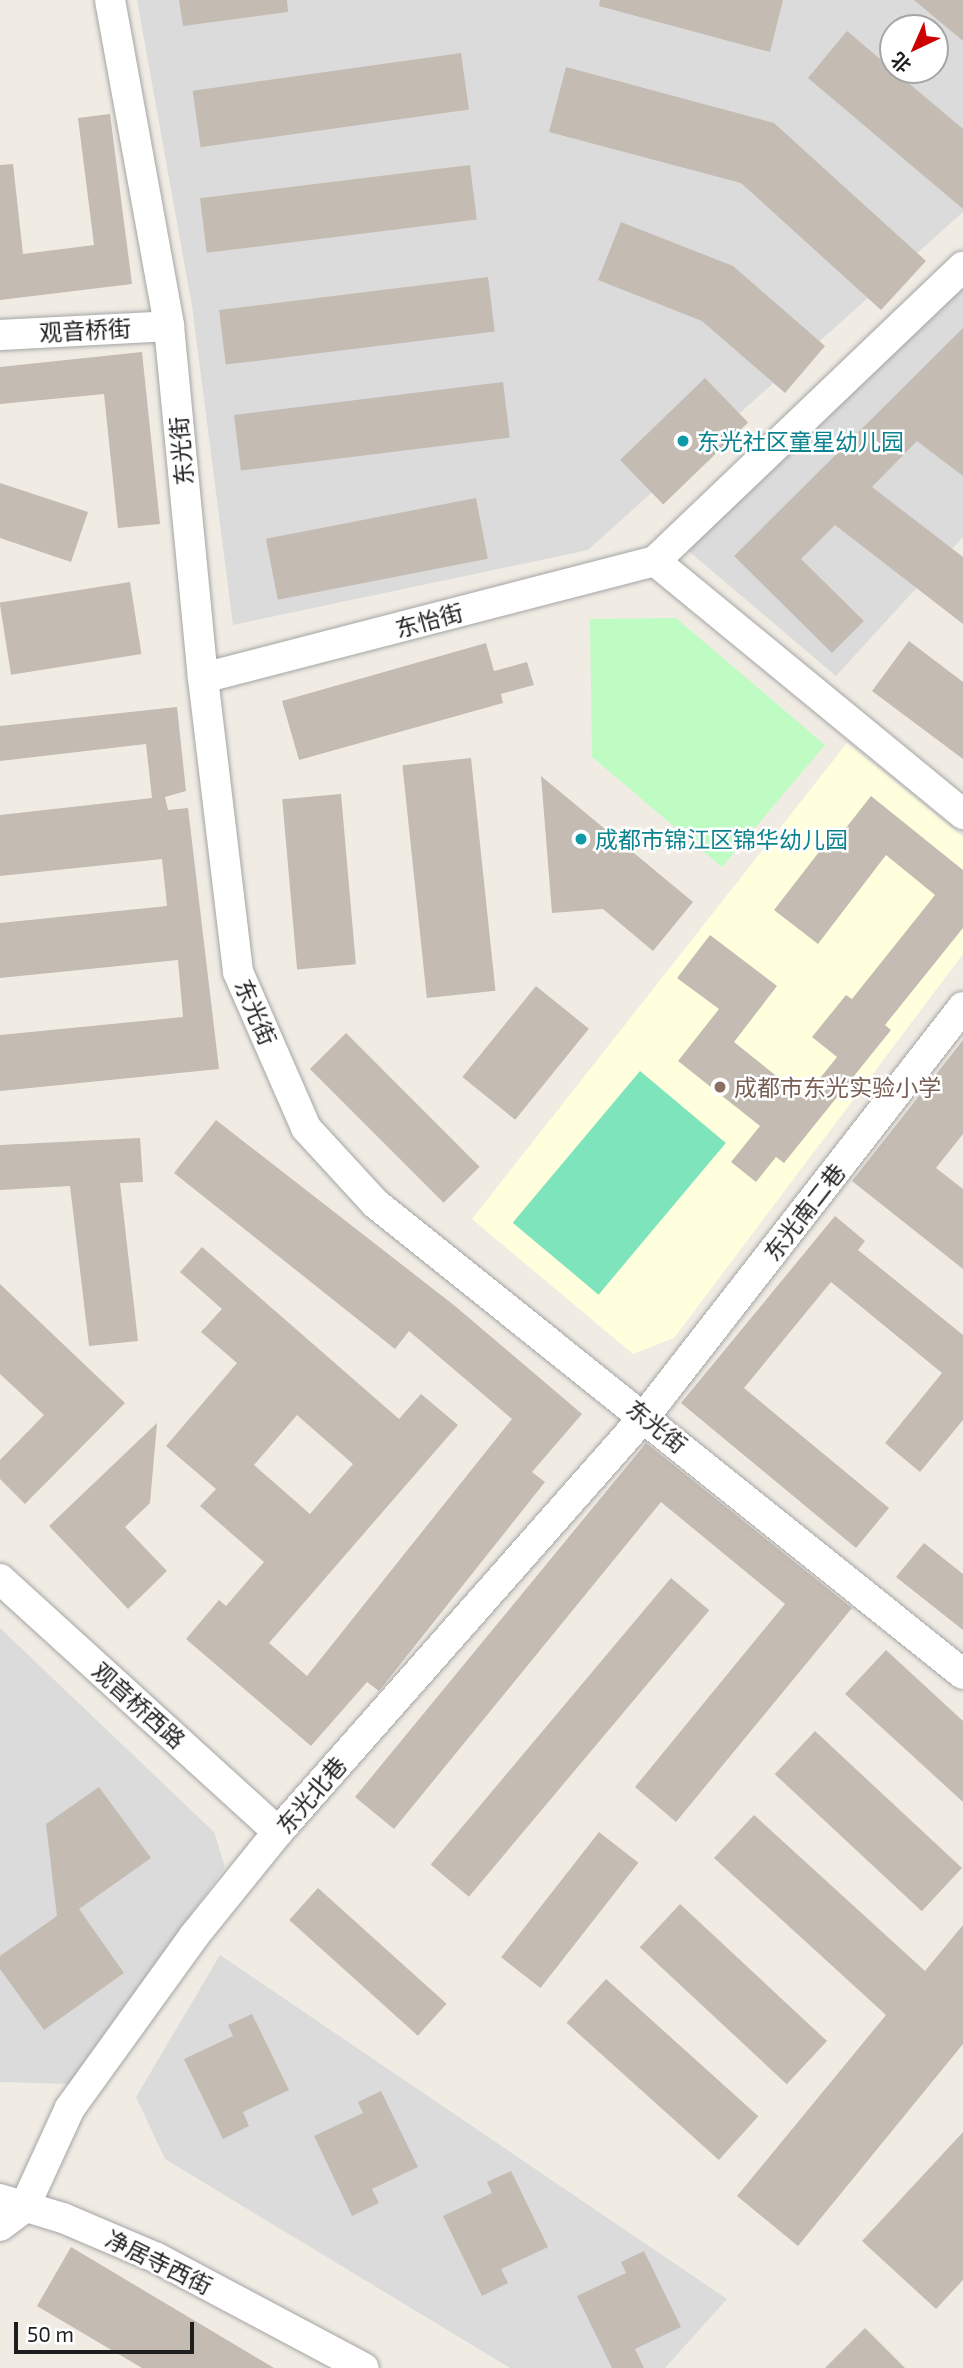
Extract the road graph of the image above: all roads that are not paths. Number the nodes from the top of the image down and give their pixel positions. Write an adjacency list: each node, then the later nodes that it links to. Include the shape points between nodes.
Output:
1 (110, 0): 3 (street, 东光街)
2 (963, 267): 5 (street, 东怡街)
3 (169, 326): 4 (street, 观音桥街); 6 (street, 东光街)
4 (0, 335)
5 (655, 561): 6 (street, 东怡街); 7 (street)
6 (203, 678): 9 (street, 东光街, via 239,972 306,1128 376,1204)
7 (963, 814)
8 (963, 1007): 9 (street, 东光南二巷)
9 (645, 1416): 11 (street, 东光街); 12 (street, 东光北巷)
10 (0, 1579): 12 (street, 观音桥西路)
11 (963, 1674)
12 (278, 1832): 13 (street, 东光北巷, via 194,1936 69,2108)
13 (12, 2204): 14 (street); 15 (street, 净居寺西街, via 63,2218 157,2258)
14 (0, 2227)
15 (364, 2368)

